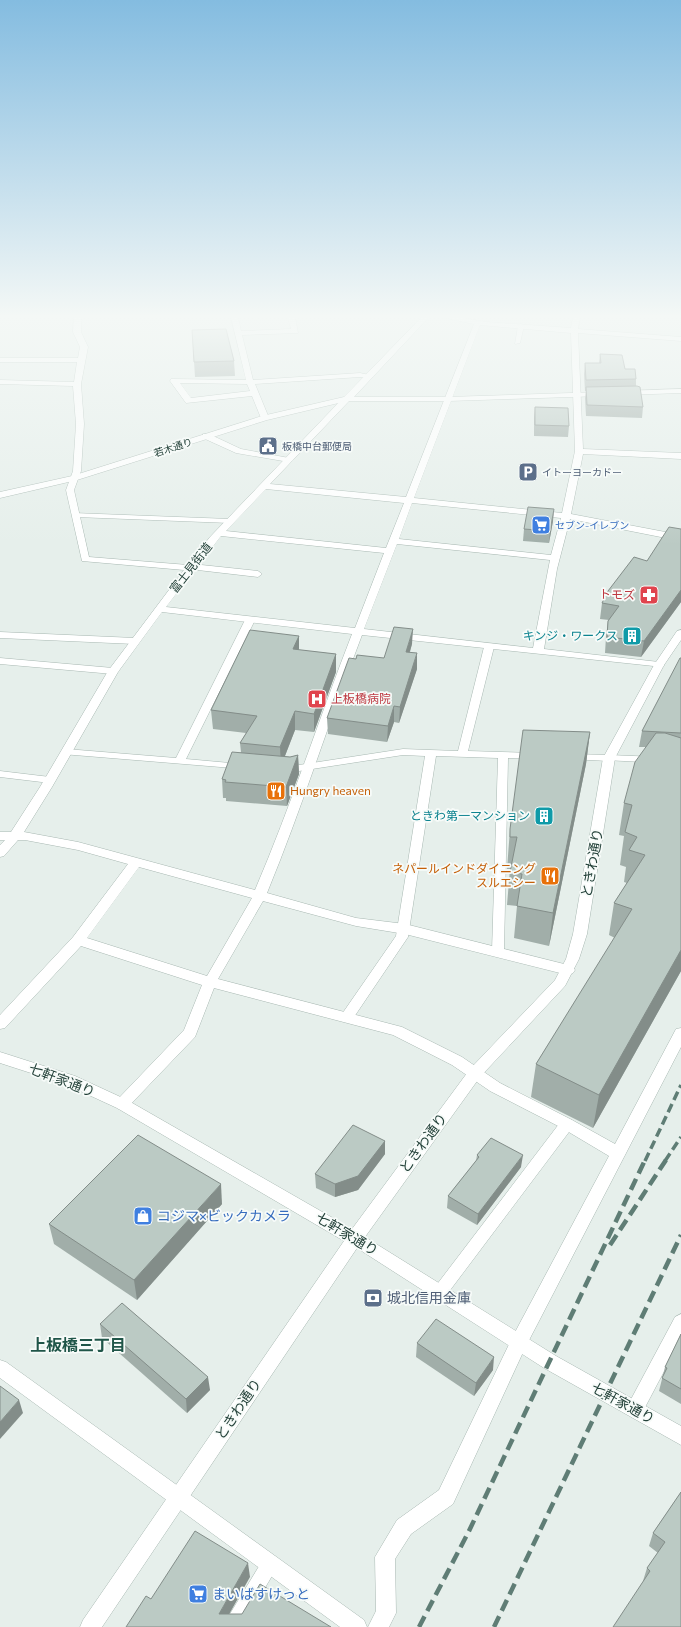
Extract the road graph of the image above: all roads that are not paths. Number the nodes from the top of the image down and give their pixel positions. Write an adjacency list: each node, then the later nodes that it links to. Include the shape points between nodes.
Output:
1 (78, 393): 15 (street, via 80,424 78,471)
2 (183, 393): 3 (street, via 189,401)
3 (254, 393): 10 (street)
4 (353, 393): 8 (street, 富士見街道)
5 (450, 393): 9 (street)
6 (649, 393): 7 (street, 若木通り)
7 (576, 395): 9 (street, 若木通り); 12 (street)
8 (347, 399): 9 (street, 若木通り); 10 (street, 若木通り); 14 (street, 富士見街道)
9 (448, 399): 18 (street)
10 (265, 418): 11 (street, 若木通り)
11 (206, 436): 14 (lane, via 239,451); 15 (street, 若木通り)
12 (579, 451): 13 (street); 20 (street)
13 (681, 456)
14 (289, 460): 16 (street, 富士見街道)
15 (74, 478): 17 (street, 若木通り); 19 (street, via 70,490)
16 (264, 486): 18 (street); 21 (street, 富士見街道)
17 (0, 495)
18 (409, 501): 20 (street); 24 (street)
19 (76, 515): 21 (lane); 27 (street, via 85,559)
20 (566, 516): 23 (street); 26 (street)
21 (230, 521): 22 (street, 富士見街道)
22 (219, 533): 25 (street); 27 (street, 富士見街道)
23 (681, 538)
24 (394, 541): 25 (street); 26 (street)
25 (390, 551): 31 (street)
26 (555, 558): 36 (street)
27 (191, 567): 28 (lane); 29 (street, 富士見街道)
28 (258, 574)
29 (159, 609): 30 (street); 34 (street, 富士見街道)
30 (250, 620): 31 (street); 48 (lane)
31 (359, 632): 35 (street); 49 (street)
32 (681, 633): 38 (street, ときわ通り)
33 (0, 635): 34 (lane)
34 (135, 641): 39 (street, 富士見街道)
35 (490, 647): 36 (street); 42 (lane)
36 (538, 651): 38 (street)
37 (0, 661): 39 (lane)
38 (659, 666): 46 (street, ときわ通り)
39 (113, 671): 40 (street, 富士見街道)
40 (66, 752): 48 (lane); 53 (street, 富士見街道)
41 (431, 752): 42 (lane); 49 (lane, via 403,752); 59 (lane)
42 (462, 754): 43 (lane)
43 (503, 755): 44 (lane); 61 (lane)
44 (543, 756)
45 (558, 757): 46 (lane)
46 (609, 758): 47 (street); 62 (street, ときわ通り, via 580,934)
47 (681, 761)
48 (179, 762): 50 (lane)
49 (308, 766): 51 (lane, via 291,771); 58 (street, via 285,834)
50 (254, 768)
51 (276, 770)
52 (0, 774): 53 (lane)
53 (50, 780): 55 (street, 富士見街道)
54 (0, 836): 55 (street)
55 (15, 836): 56 (street, 富士見街道); 57 (street, via 78,846)
56 (0, 853)
57 (135, 863): 58 (street); 60 (street)
58 (258, 896): 59 (street, via 356,922); 63 (street)
59 (405, 929): 61 (street); 64 (lane)
60 (78, 940): 63 (street); 65 (street)
61 (498, 951): 62 (street)
62 (568, 970): 68 (street, ときわ通り, via 560,983)
63 (210, 982): 64 (street); 69 (street, via 190,1033)
64 (347, 1017): 68 (street, via 397,1032 458,1061)
65 (0, 1024)
66 (681, 1033): 71 (street)
67 (0, 1057): 69 (street, 七軒家通り, via 70,1080)
68 (475, 1073): 70 (street, via 495,1087); 72 (street, ときわ通り)
69 (122, 1104): 72 (street, 七軒家通り)
70 (568, 1124): 71 (street); 73 (lane)
71 (618, 1154): 75 (street)
72 (354, 1239): 73 (street, 七軒家通り); 79 (street, ときわ通り)
73 (440, 1292): 75 (street, 七軒家通り)
74 (681, 1322): 77 (street)
75 (519, 1342): 77 (street, 七軒家通り); 84 (street, via 446,1497 404,1527 385,1557 386,1613)
76 (0, 1368): 79 (street)
77 (635, 1409): 78 (street, 七軒家通り)
78 (681, 1436)
79 (178, 1498): 80 (street); 81 (street, ときわ通り)
80 (270, 1564): 82 (lane); 83 (street)
81 (90, 1627)
82 (230, 1627)
83 (357, 1627)
84 (378, 1627)

